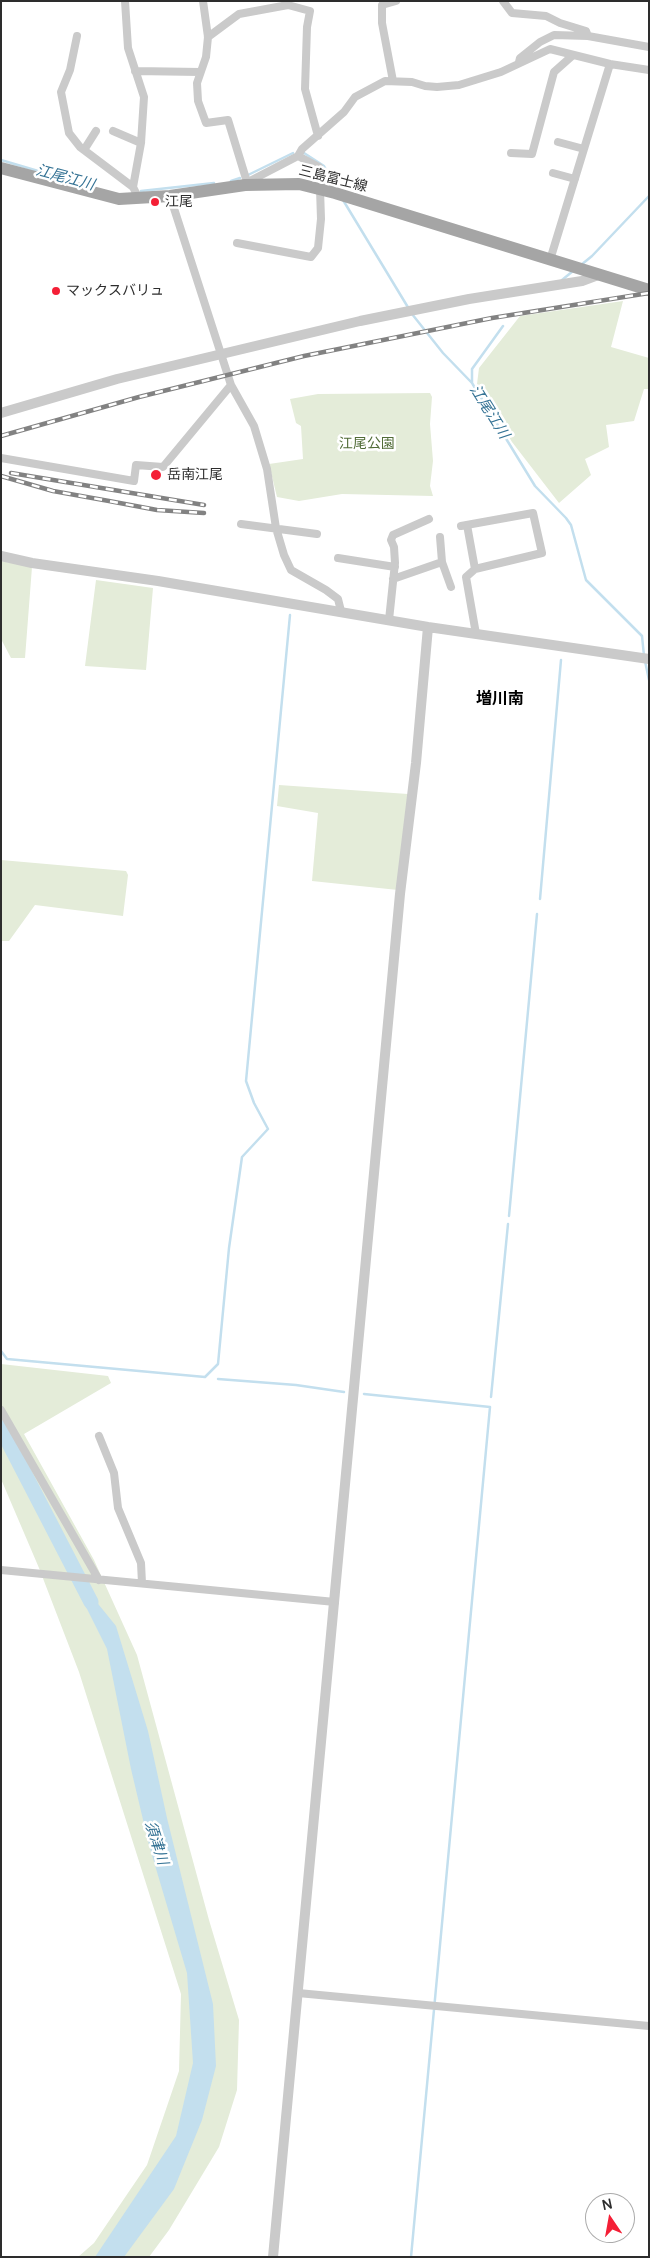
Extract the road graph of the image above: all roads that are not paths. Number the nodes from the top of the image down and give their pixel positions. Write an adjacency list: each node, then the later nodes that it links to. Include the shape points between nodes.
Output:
1 (125, 1): 13 (street, via 128,48)
2 (203, 1): 7 (street)
3 (396, 1): 15 (street, via 382,5)
4 (503, 1): 6 (street, via 512,13 546,16 560,24 586,31)
5 (77, 36): 22 (street, via 70,70 61,92 69,132)
6 (588, 36): 8 (street); 10 (street, via 554,35 540,42 520,58)
7 (208, 37): 14 (street, via 206,57); 18 (street, via 239,14 288,5 310,11 305,89)
8 (649, 47)
9 (572, 56): 10 (street, via 550,49); 11 (street); 23 (street, via 554,72 532,154)
10 (520, 62): 15 (street, via 501,72 459,85 437,87)
11 (610, 64): 12 (street); 21 (street)
12 (649, 70)
13 (135, 72): 14 (street); 20 (street, via 144,97)
14 (200, 72): 28 (street, via 198,101 206,123 228,120)
15 (392, 81): 18 (street, via 355,97)
16 (96, 131): 22 (street)
17 (113, 131): 20 (street)
18 (318, 136): 24 (street)
19 (558, 142): 21 (street)
20 (141, 143): 30 (street)
21 (584, 149): 27 (street)
22 (84, 150): 30 (street)
23 (511, 153)
24 (298, 156): 28 (street); 31 (street, via 319,167)
25 (1, 168): 30 (main road, 三島富士線, via 119,199)
26 (553, 173): 27 (street)
27 (575, 179): 34 (street)
28 (246, 183): 29 (main road, 三島富士線, via 284,183); 32 (main road, 三島富士線)
29 (320, 189): 31 (main road, 三島富士線); 33 (street, via 318,248 311,256)
30 (136, 193): 32 (main road, 三島富士線)
31 (333, 193): 34 (main road, 三島富士線)
32 (170, 196): 37 (street)
33 (238, 243)
34 (550, 260): 35 (main road, 三島富士線)
35 (598, 275): 36 (main road, 三島富士線); 37 (street, via 582,281 360,321)
36 (649, 290)
37 (222, 354): 38 (street); 39 (street, via 117,379)
38 (231, 384): 40 (street, via 163,467 136,464 134,481); 43 (street, via 254,426 267,468)
39 (1, 413)
40 (1, 458)
41 (429, 519): 49 (street, via 392,536)
42 (241, 524): 43 (street)
43 (276, 528): 44 (street); 53 (street, via 291,570 338,599)
44 (317, 534)
45 (440, 537): 48 (street)
46 (1, 556): 53 (street)
47 (338, 558): 49 (street)
48 (442, 562): 51 (street); 52 (street)
49 (394, 567): 51 (street)
50 (475, 569): 50 (street, via 464,525 532,513 542,553); 56 (street, via 466,577)
51 (393, 579): 54 (street)
52 (451, 587)
53 (341, 611): 54 (street)
54 (389, 620): 55 (street)
55 (428, 627): 56 (street); 63 (street, via 400,894)
56 (476, 634): 57 (street)
57 (645, 659)
58 (1, 1410): 61 (street)
59 (99, 1436): 62 (street, via 114,1473 118,1508 141,1562)
60 (1, 1570): 61 (street)
61 (98, 1580): 62 (street)
62 (142, 1583): 63 (street)
63 (335, 1602): 64 (street)
64 (298, 1993): 65 (street); 66 (street)
65 (649, 2026)
66 (273, 2257)

